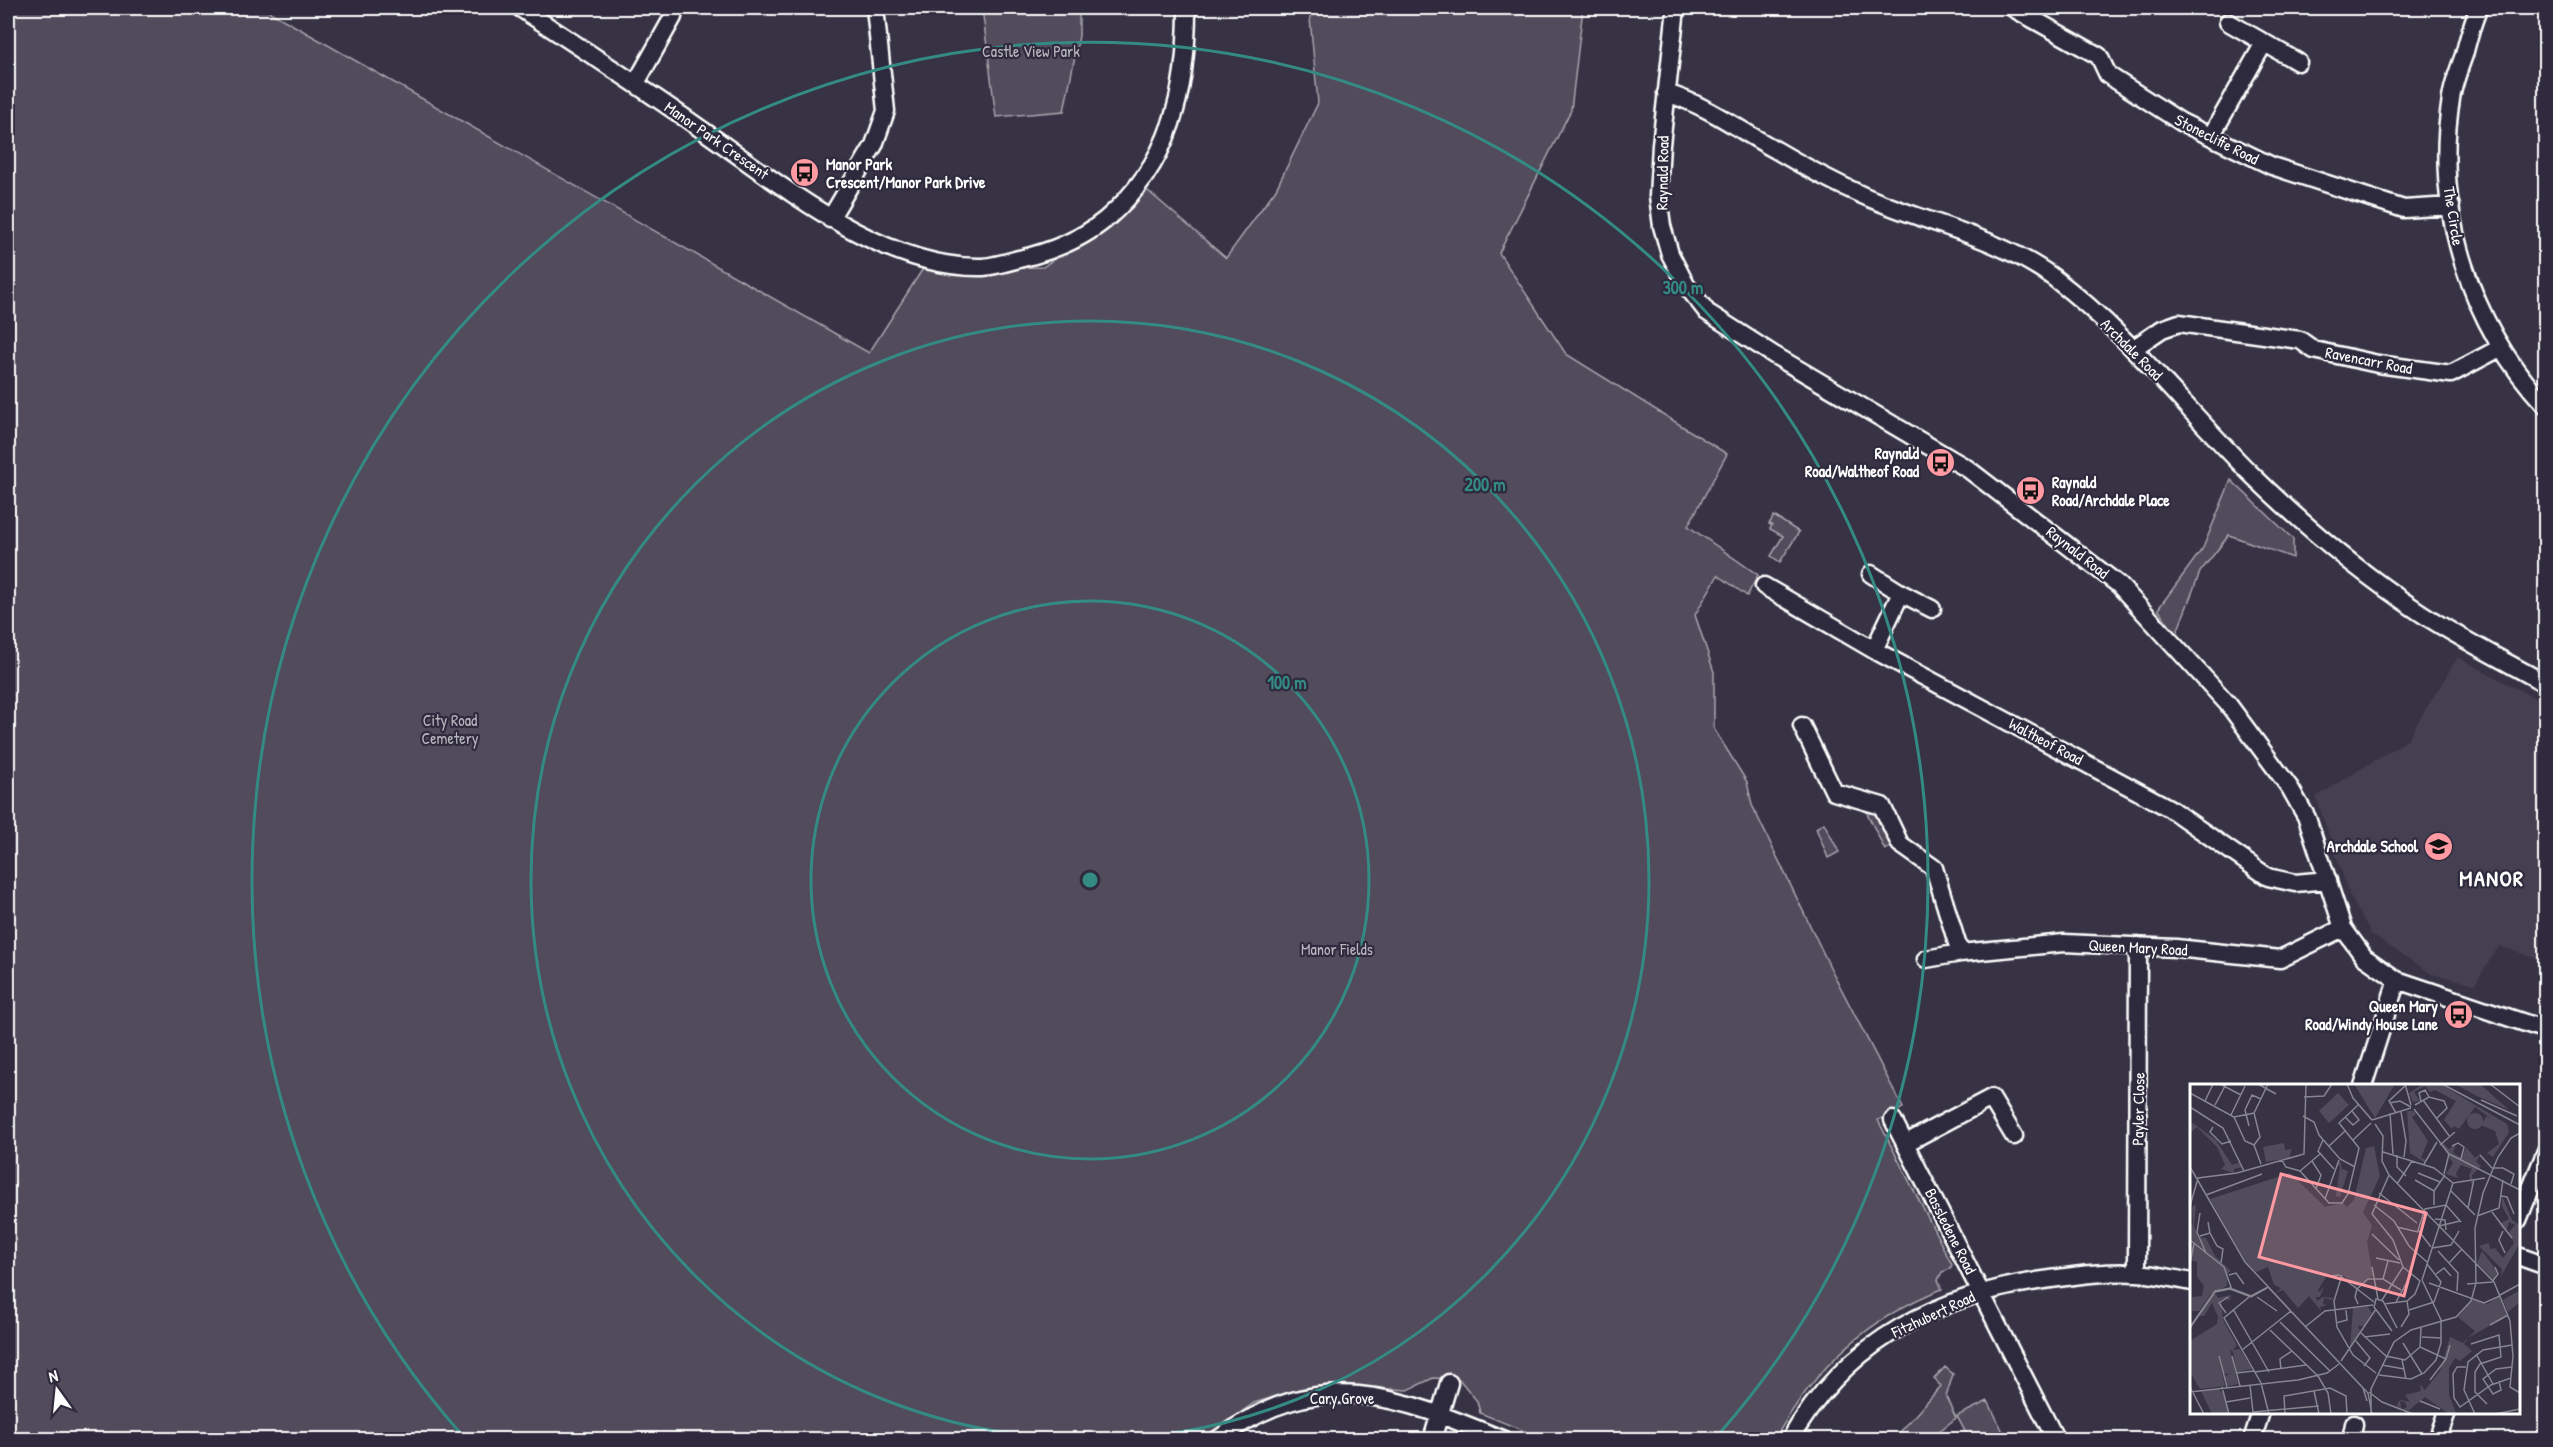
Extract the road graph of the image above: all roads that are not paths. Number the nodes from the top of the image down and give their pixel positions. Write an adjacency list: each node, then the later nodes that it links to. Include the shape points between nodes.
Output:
1 (520, 8): 11 (street, Manor Park Crescent)
2 (675, 8): 11 (street)
3 (875, 8): 15 (street, via 886,111 874,145)
4 (1187, 8): 15 (street, Manor Park Crescent, via 1178,109 1156,160 1124,204 1089,233 1044,254 984,267 912,256)
5 (1676, 8): 12 (street, Raynald Road)
6 (2013, 8): 13 (street, Stonecliffe Road, via 2099,56 2108,75 2181,122)
7 (2479, 8): 14 (street, The Circle, via 2451,98 2446,159)
8 (2228, 22): 9 (street)
9 (2264, 43): 10 (street); 13 (street)
10 (2298, 62)
11 (636, 83): 15 (street, Manor Park Crescent)
12 (1666, 93): 16 (street, Archdale Road, via 1695,101 1776,151 1863,196 1923,216 2027,262 2094,310); 26 (street, Raynald Road, via 1658,187 1662,226 1675,264 1707,312 1968,469 2119,585 2228,704 2290,788 2307,818)
13 (2211, 136): 14 (street, Stonecliffe Road, via 2272,166 2404,209)
14 (2451, 206): 17 (street, The Circle, via 2464,269)
15 (830, 219)
16 (2134, 348): 17 (street, Ravencarr Road, via 2162,329 2179,324 2300,340 2314,350 2451,374); 24 (street, Archdale Road, via 2249,472 2346,560 2416,610)
17 (2500, 348): 18 (street, The Circle)
18 (2546, 406)
19 (1871, 574): 21 (street)
20 (1764, 586): 23 (street, Waltheof Road)
21 (1901, 593): 22 (street); 23 (street)
22 (1932, 609)
23 (1874, 650): 26 (street, Waltheof Road, via 2169,808 2268,877 2295,883)
24 (2546, 684)
25 (1802, 726): 29 (street, via 1834,792 1882,806 1900,844 1934,868)
26 (2328, 880): 27 (street, Raynald Road)
27 (2343, 928): 28 (street, Queen Mary Road, via 2280,959); 31 (street, Raynald Road, via 2364,957)
28 (2138, 946): 29 (street, Queen Mary Road, via 2064,943); 41 (street, Payler Close)
29 (1960, 953): 30 (street, Queen Mary Road)
30 (1926, 959)
31 (2397, 980): 32 (street); 33 (street)
32 (2546, 1030)
33 (2364, 1084)
34 (1893, 1120): 36 (street, Bassledene Road)
35 (2014, 1136): 36 (street, via 1991,1098)
36 (1905, 1143): 43 (street, Bassledene Road)
37 (2546, 1151): 38 (street)
38 (2520, 1215)
39 (2520, 1257): 40 (street)
40 (2546, 1266)
41 (2137, 1273): 42 (street, Fitzhubert Road); 43 (street, Fitzhubert Road, via 2076,1275)
42 (2190, 1282)
43 (1981, 1291): 52 (street, Fitzhubert Road, via 1919,1317 1858,1357 1826,1388); 53 (street, Bassledene Road)
44 (1449, 1383): 45 (street)
45 (1439, 1413): 48 (street, Cary Grove, via 1386,1398 1354,1394 1310,1396 1277,1403); 50 (street); 51 (street, Cary Grove)
46 (2261, 1414): 54 (street)
47 (2447, 1414): 55 (street)
48 (1234, 1434): 49 (street, Cary Grove)
49 (1217, 1440)
50 (1432, 1440)
51 (1504, 1440)
52 (1790, 1440)
53 (2056, 1440)
54 (2252, 1440)
55 (2437, 1440)

